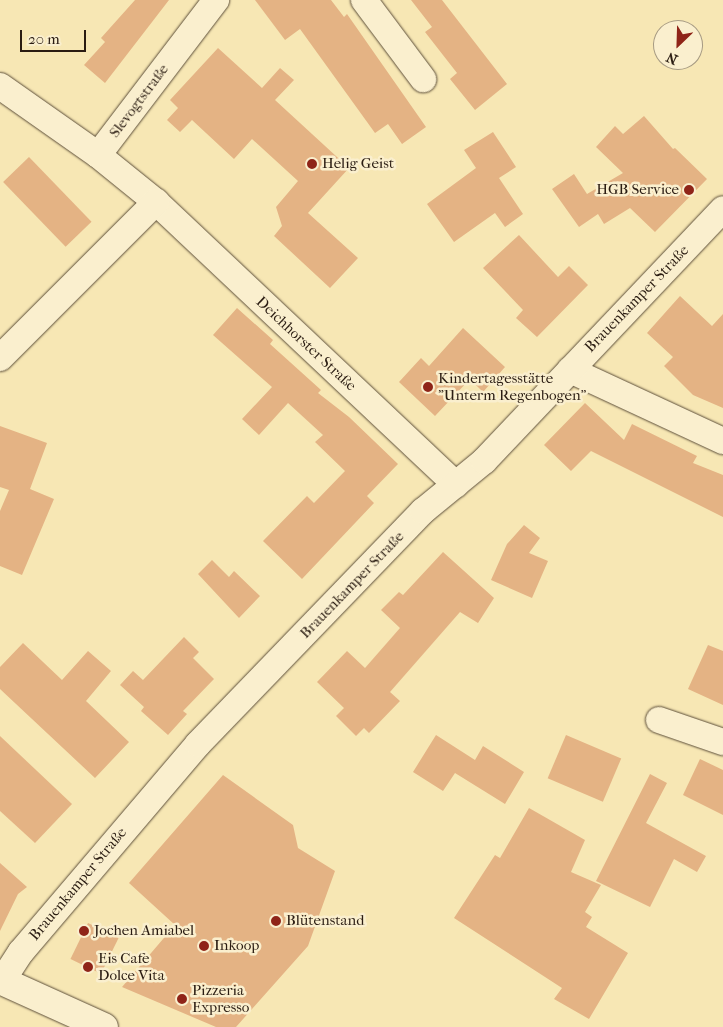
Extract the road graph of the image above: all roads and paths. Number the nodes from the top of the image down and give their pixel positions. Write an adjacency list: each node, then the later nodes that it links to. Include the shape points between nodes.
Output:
1 (216, 0): 5 (street, Slevogtstraße)
2 (364, 0): 3 (street)
3 (423, 78)
4 (0, 86): 5 (street, Deichhorster Straße)
5 (98, 155): 6 (street, Deichhorster Straße)
6 (156, 202): 8 (street); 11 (street, Deichhorster Straße)
7 (723, 209): 9 (street, Brauenkamper Straße)
8 (0, 358)
9 (570, 370): 10 (street); 11 (street, Brauenkamper Straße, via 484,461)
10 (723, 441)
11 (456, 485): 14 (street, Brauenkamper Straße, via 423,511 198,744 39,930)
12 (659, 720): 13 (street, via 702,732)
13 (723, 742)
14 (1, 981): 15 (main road)
15 (104, 1027)

